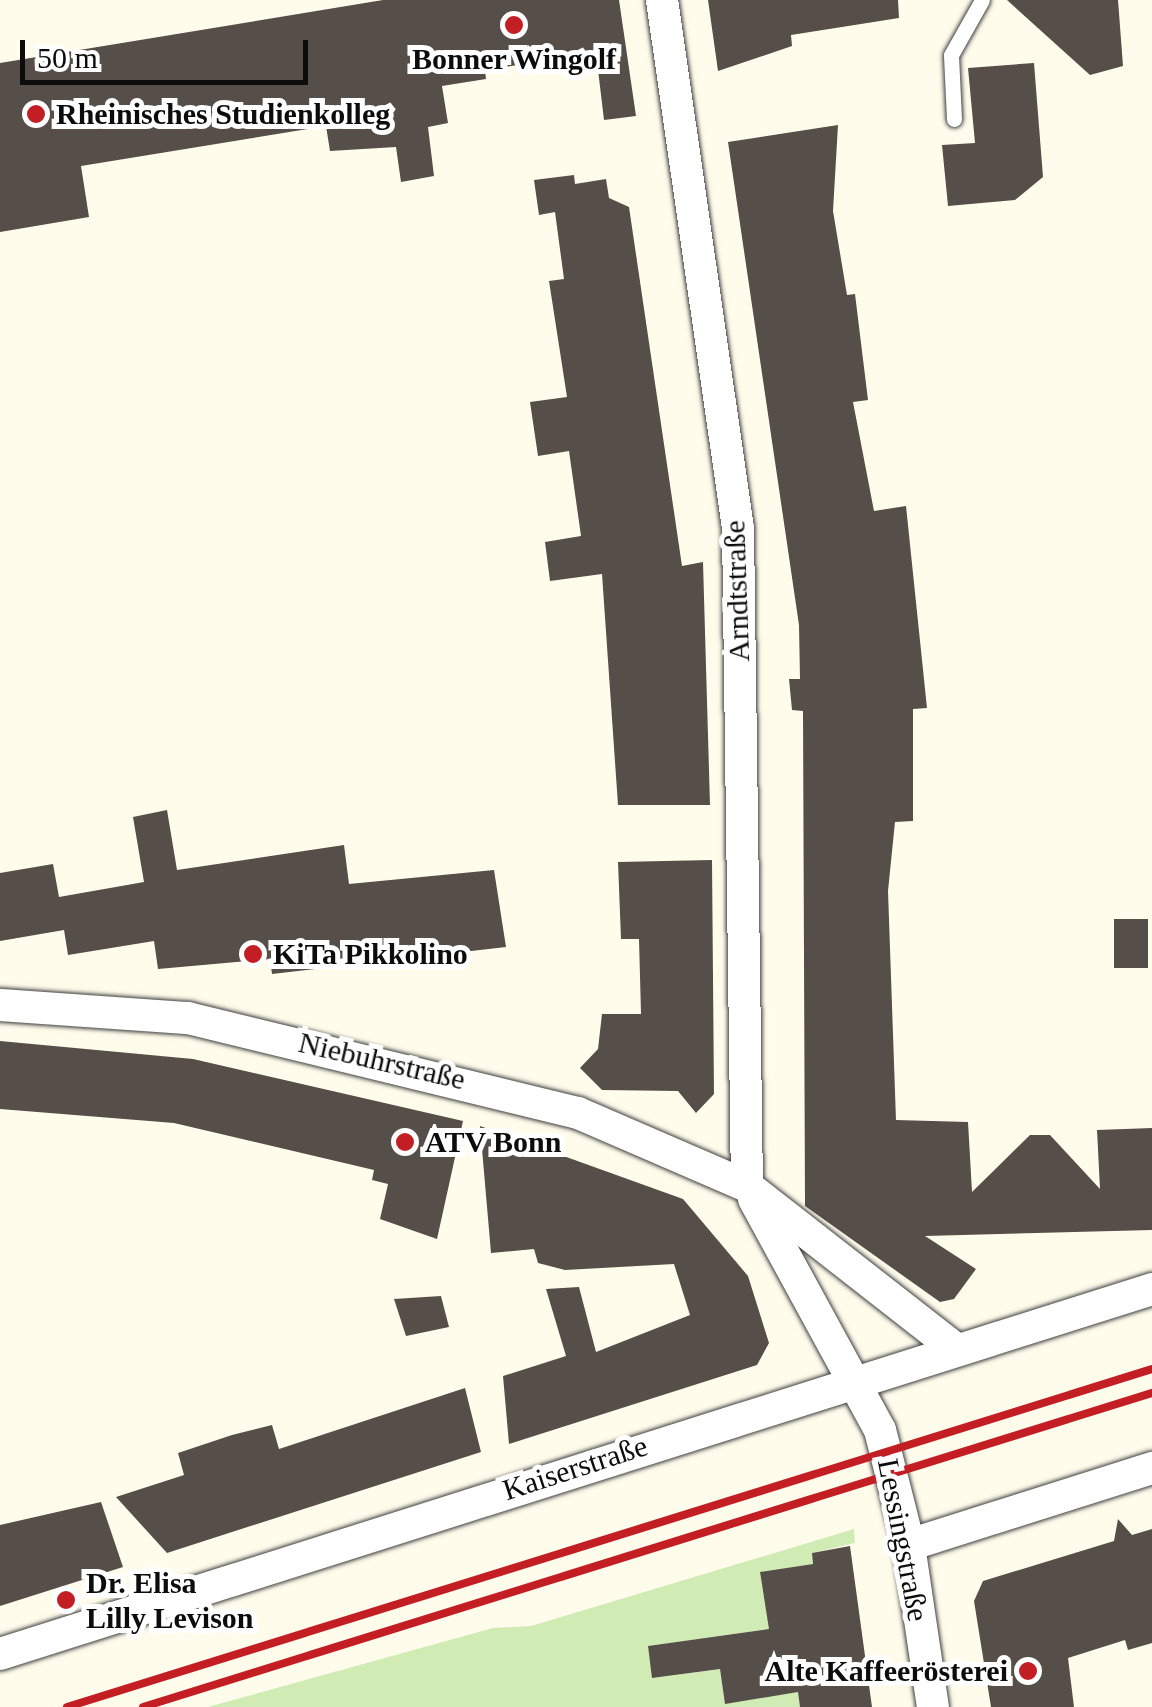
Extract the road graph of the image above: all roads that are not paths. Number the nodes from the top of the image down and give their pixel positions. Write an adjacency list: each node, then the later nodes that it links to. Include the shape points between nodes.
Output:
1 (662, 0): 5 (street, Arndtstraße, via 738,528)
2 (982, 0): 3 (lane, via 951,55)
3 (954, 119)
4 (0, 1005): 5 (street, Niebuhrstraße, via 188,1018 400,1064 578,1113)
5 (747, 1186): 7 (street, Niebuhrstraße); 8 (street)
6 (1152, 1289): 7 (street, Kaiserstraße)
7 (954, 1348): 8 (street, Kaiserstraße)
8 (854, 1378): 10 (street, Lessingstraße, via 894,1473); 11 (street, Kaiserstraße)
9 (1152, 1468): 10 (street)
10 (909, 1546): 12 (street, Lessingstraße)
11 (0, 1654)
12 (932, 1707)

